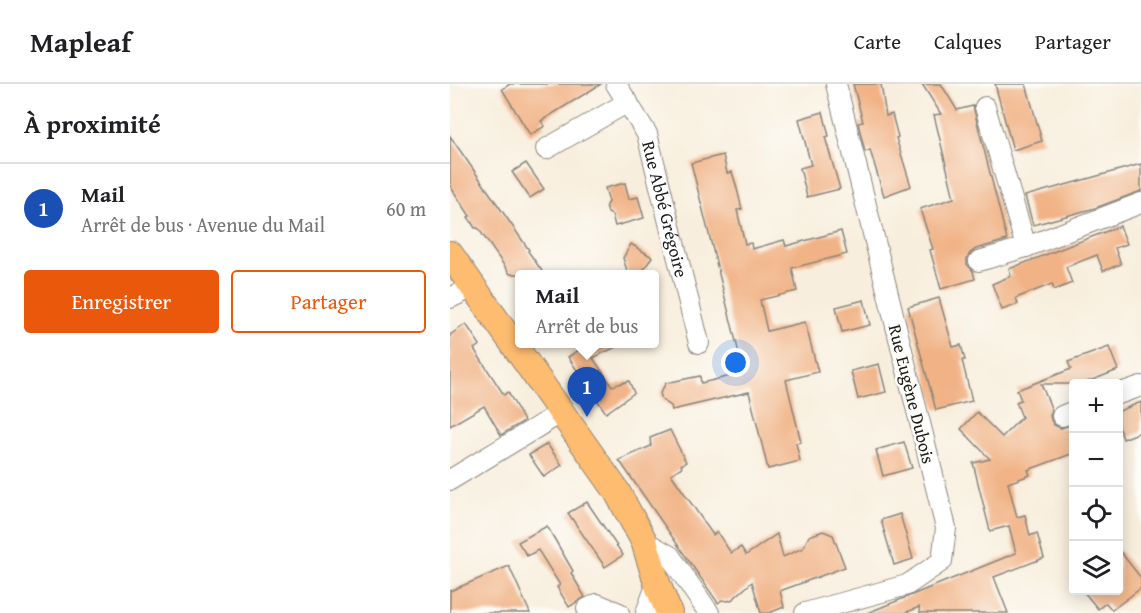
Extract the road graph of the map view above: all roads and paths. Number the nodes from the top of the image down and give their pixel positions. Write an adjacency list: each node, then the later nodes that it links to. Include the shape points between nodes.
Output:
1 (616, 84): 3 (street, Rue Abbé Grégoire)
2 (836, 84): 26 (street, Rue Eugène Dubois, via 946,528 942,561 907,585)
3 (628, 102): 5 (street); 12 (street, Rue Abbé Grégoire, via 647,134)
4 (985, 107): 7 (street)
5 (546, 149)
6 (1141, 203): 7 (street)
7 (1026, 247): 9 (street)
8 (450, 254): 10 (main road)
9 (979, 261)
10 (472, 286): 11 (street); 13 (main road)
11 (450, 298)
12 (699, 343)
13 (515, 346)
14 (516, 348): 17 (main road)
15 (1141, 386): 16 (street)
16 (1123, 393)
17 (562, 412): 18 (street); 19 (main road, via 616,490)
18 (450, 480)
19 (644, 541): 20 (main road); 25 (street, via 670,556)
20 (657, 582): 23 (street); 24 (main road)
21 (585, 612): 22 (street, via 597,604)
22 (619, 613)
23 (645, 613)
24 (669, 613)
25 (708, 613)
26 (805, 613)

